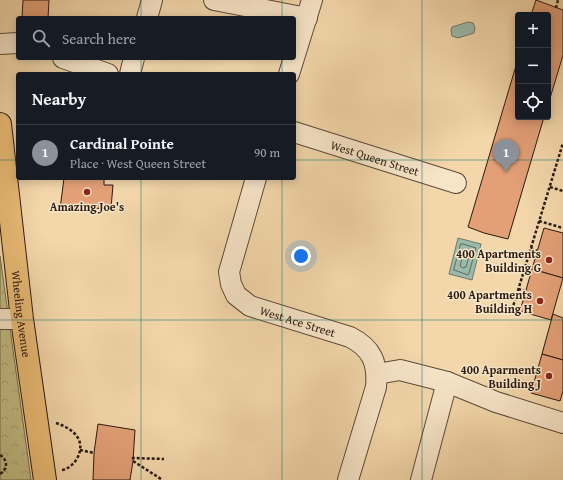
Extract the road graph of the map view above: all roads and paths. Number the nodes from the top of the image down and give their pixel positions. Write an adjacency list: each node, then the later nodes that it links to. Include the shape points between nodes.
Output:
1 (152, 0): 6 (street)
2 (214, 0): 5 (street)
3 (558, 0): 4 (path)
4 (556, 8)
5 (309, 9): 9 (street)
6 (148, 16)
7 (16, 43): 8 (street)
8 (0, 44)
9 (296, 51)
10 (69, 60): 13 (street)
11 (134, 60): 14 (street)
12 (293, 60): 15 (street)
13 (102, 72)
14 (130, 72)
15 (290, 72)
16 (0, 124): 32 (main road, Wheeling Avenue)
17 (296, 133): 22 (street, West Queen Street)
18 (563, 143): 19 (path)
19 (559, 157): 20 (path); 23 (path)
20 (563, 158)
21 (255, 180): 34 (street, West Ace Street, via 231,263 231,284 236,295 250,306 350,337 370,354)
22 (456, 183)
23 (550, 188): 24 (path); 25 (path)
24 (563, 191)
25 (539, 221): 26 (path); 27 (path)
26 (563, 228)
27 (531, 248): 28 (path); 29 (path)
28 (537, 250)
29 (518, 289): 30 (path); 31 (path)
30 (526, 291)
31 (512, 310)
32 (22, 319): 33 (street); 43 (main road, Wheeling Avenue)
33 (0, 320)
34 (377, 374): 35 (street, via 400,370); 45 (street, via 376,387)
35 (447, 382): 37 (street, via 496,402); 46 (street)
36 (54, 422): 38 (path, via 68,427 79,440)
37 (563, 423)
38 (80, 450): 39 (path); 43 (path, via 77,461)
39 (94, 453)
40 (0, 455): 42 (path, via 6,464)
41 (164, 459): 44 (path, via 133,458 133,461)
42 (0, 474)
43 (53, 475)
44 (161, 479)
45 (348, 480)
46 (421, 480)

